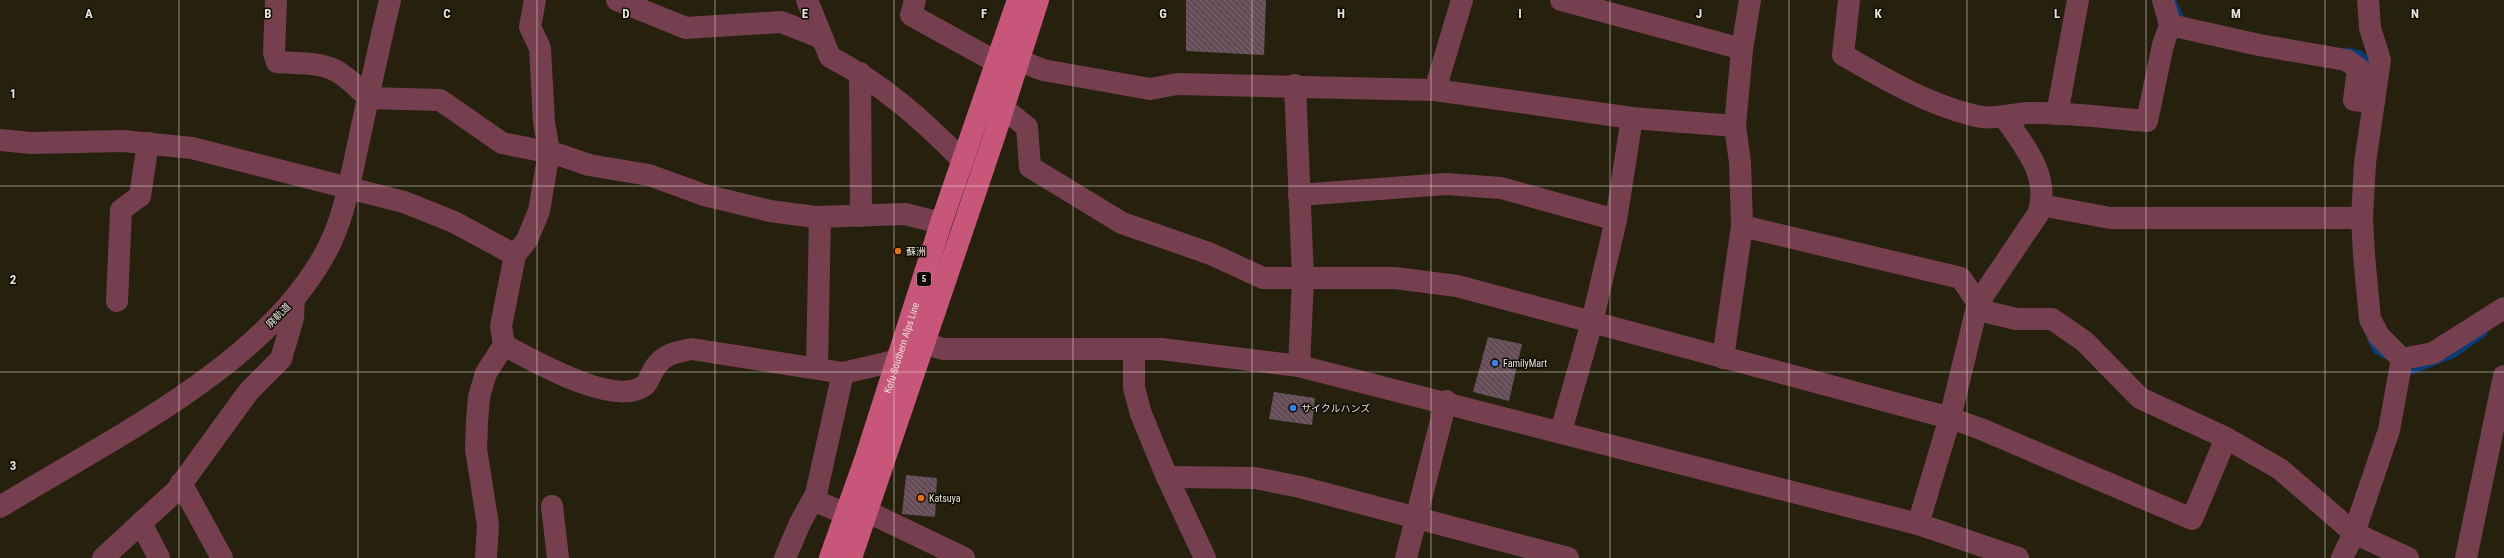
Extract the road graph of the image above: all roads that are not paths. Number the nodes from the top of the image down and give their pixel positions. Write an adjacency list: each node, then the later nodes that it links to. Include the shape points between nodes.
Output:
1 (276, 0): 23 (street, via 274,53 277,62 315,64 337,69)
2 (390, 0): 23 (street, 廃軌道)
3 (536, 0): 32 (street, via 530,27 540,48 544,122)
4 (617, 0): 17 (street, via 686,28 781,22)
5 (807, 0): 17 (street)
6 (915, 0): 19 (street, via 911,15)
7 (1018, 0): 19 (main road, Kofu Southern Alps Line / 5)
8 (1038, 0): 19 (main road, Kofu Southern Alps Line / 5)
9 (1462, 0): 22 (street)
10 (1562, 0): 18 (street)
11 (1750, 0): 18 (street)
12 (1849, 0): 28 (street, via 1843,55 1904,91 1973,116)
13 (2078, 0): 26 (street)
14 (2163, 0): 16 (street)
15 (2368, 0): 24 (street, via 2370,28 2380,60)
16 (2170, 25): 24 (street, via 2259,45 2346,60 2358,68); 26 (street, via 2163,45 2147,122)
17 (822, 38): 20 (street, via 830,57)
18 (1742, 49): 29 (street)
19 (1008, 62): 21 (street, via 1150,89 1177,84); 25 (main road, Kofu Southern Alps Line / 5); 33 (main road, Kofu Southern Alps Line / 5)
20 (860, 73): 33 (street, via 928,125); 37 (street)
21 (1295, 85): 22 (street); 35 (street)
22 (1435, 90): 27 (street)
23 (368, 98): 32 (street, via 440,100 502,143); 34 (street, 廃軌道)
24 (2367, 101): 39 (street, via 2365,163)
25 (1003, 108): 44 (street, via 1027,127 1030,168 1122,223 1211,254 1263,278); 50 (main road, Kofu Southern Alps Line / 5)
26 (2057, 114): 28 (street, via 2028,113)
27 (1632, 118): 29 (street); 40 (street)
28 (2005, 118): 36 (street, via 2029,154 2040,179 2043,199)
29 (1735, 126): 42 (street, via 1740,162)
30 (0, 140): 31 (street, via 31,143 123,141)
31 (148, 144): 34 (street, via 192,148); 46 (street, via 140,196 121,210)
32 (549, 152): 38 (street, via 589,165 649,175 704,195 770,211); 43 (street, via 539,211 527,240)
33 (963, 161): 41 (main road, Kofu Southern Alps Line / 5)
34 (349, 187): 43 (street, via 404,202 454,222); 45 (street, 廃軌道, via 329,247)
35 (1299, 195): 40 (street, via 1454,184 1501,188); 44 (street)
36 (2041, 205): 39 (street, via 2110,218); 47 (street, via 2038,214)
37 (861, 216): 38 (street); 41 (street, via 905,214)
38 (820, 217): 56 (street)
39 (2353, 217): 57 (street, via 2370,319)
40 (1616, 220): 49 (street)
41 (941, 223): 50 (main road, Kofu Southern Alps Line / 5)
42 (1742, 226): 47 (street, via 1961,278); 53 (street)
43 (515, 255): 51 (street, via 500,326)
44 (1303, 279): 49 (street, via 1395,278 1457,286); 55 (street)
45 (294, 299): 65 (street, via 293,318 281,359 250,391); 68 (street, 廃軌道, via 241,351 198,385 140,424)
46 (117, 301)
47 (1978, 303): 61 (street); 63 (street, via 1983,311 2016,319 2052,319 2084,341 2140,398)
48 (2504, 308): 57 (street, via 2433,353)
49 (1592, 322): 53 (street); 62 (street)
50 (915, 340): 52 (street, via 943,349); 54 (main road, Kofu Southern Alps Line / 5); 69 (main road, Kofu Southern Alps Line / 5)
51 (504, 345): 56 (street, via 561,374 612,391 633,391 645,384 658,363 670,353 692,349); 78 (street, via 486,373 477,416 476,449 488,525)
52 (1134, 349): 55 (street, via 1161,349); 64 (street, via 1134,388 1141,414)
53 (1724, 358): 61 (street)
54 (898, 360): 58 (street); 69 (main road, Kofu Southern Alps Line / 5)
55 (1299, 366): 60 (street)
56 (816, 368): 58 (street)
57 (2400, 368): 73 (street, via 2389,430)
58 (844, 373): 66 (street)
59 (2504, 376): 90 (street)
60 (1446, 402): 62 (street); 70 (street)
61 (1950, 418): 63 (street, via 2192,519); 72 (street)
62 (1561, 432): 72 (street)
63 (2226, 438): 73 (street, via 2280,469)
64 (1167, 477): 70 (street, via 1254,478 1300,487); 84 (street)
65 (181, 483): 71 (street); 77 (street)
66 (813, 500): 69 (street); 80 (street, via 800,522)
67 (552, 506): 79 (street)
68 (0, 507)
69 (856, 512): 81 (main road, Kofu Southern Alps Line / 5); 82 (main road, Kofu Southern Alps Line / 5); 83 (street)
70 (1416, 519): 74 (street); 85 (street)
71 (141, 523): 75 (street); 76 (street)
72 (1918, 524): 87 (street)
73 (2354, 533): 88 (street); 89 (street)
74 (1501, 550): 86 (street)
75 (103, 558)
76 (159, 558)
77 (222, 558)
78 (486, 558)
79 (558, 558)
80 (785, 558)
81 (830, 558)
82 (851, 558)
83 (964, 558)
84 (1205, 558)
85 (1406, 558)
86 (1568, 558)
87 (2018, 558)
88 (2342, 558)
89 (2408, 558)
90 (2466, 558)

